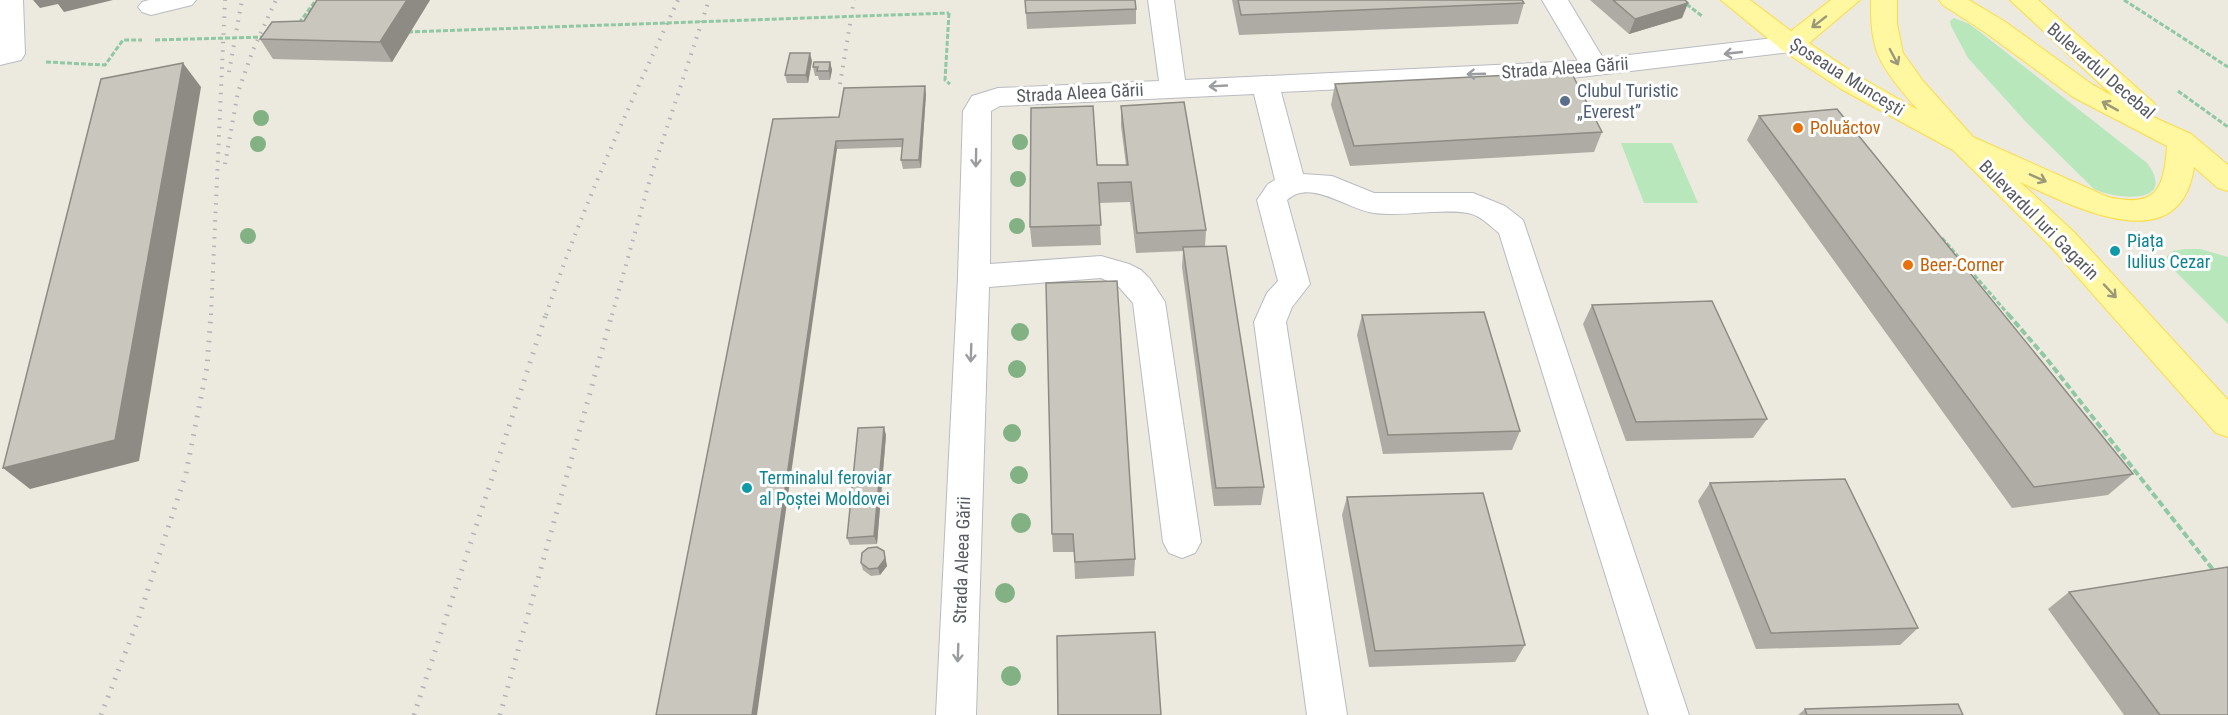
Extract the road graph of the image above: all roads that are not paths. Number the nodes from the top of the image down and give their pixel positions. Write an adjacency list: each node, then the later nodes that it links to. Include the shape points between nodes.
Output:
1 (10, 0): 12 (street, via 12,54)
2 (183, 0): 10 (street)
3 (1161, 0): 15 (street)
4 (1555, 0): 13 (street)
5 (1734, 0): 11 (main road, Șoseaua Muncești)
6 (1846, 0): 11 (main road, one-way to 11)
7 (1884, 0): 17 (main road, Bulevardul Iuri Gagarin, one-way to 17, via 1890,53 1913,87)
8 (1952, 0): 16 (main road, one-way to 8, via 2083,91)
9 (2023, 0): 16 (main road, Bulevardul Decebal)
10 (151, 7)
11 (1791, 44): 13 (street, Strada Aleea Gării, one-way to 13); 17 (main road, Șoseaua Muncești, via 1868,94)
12 (0, 57)
13 (1596, 68): 14 (street, Strada Aleea Gării, one-way to 14)
14 (1265, 83): 15 (street, Strada Aleea Gării, one-way to 15); 20 (street)
15 (1173, 88): 21 (street, Strada Aleea Gării, one-way to 21, via 999,97 982,102 977,111)
16 (2181, 141): 17 (main road, one-way to 16, via 2086,199 2141,210 2160,205 2172,192 2179,174); 18 (street); 19 (main road)
17 (1965, 146): 22 (main road, Bulevardul Iuri Gagarin, one-way to 22, via 2063,240)
18 (2228, 164)
19 (2228, 181)
20 (1291, 185): 25 (street, via 1278,191 1272,200 1294,285 1278,301 1270,322); 26 (street, via 1332,186 1374,203 1473,204 1494,213 1512,228)
21 (974, 277): 23 (street, via 1101,267 1122,272 1140,287 1149,302); 24 (street, Strada Aleea Gării, one-way to 24)
22 (2228, 423)
23 (1182, 542)
24 (956, 715)
25 (1328, 715)
26 (1669, 715)

